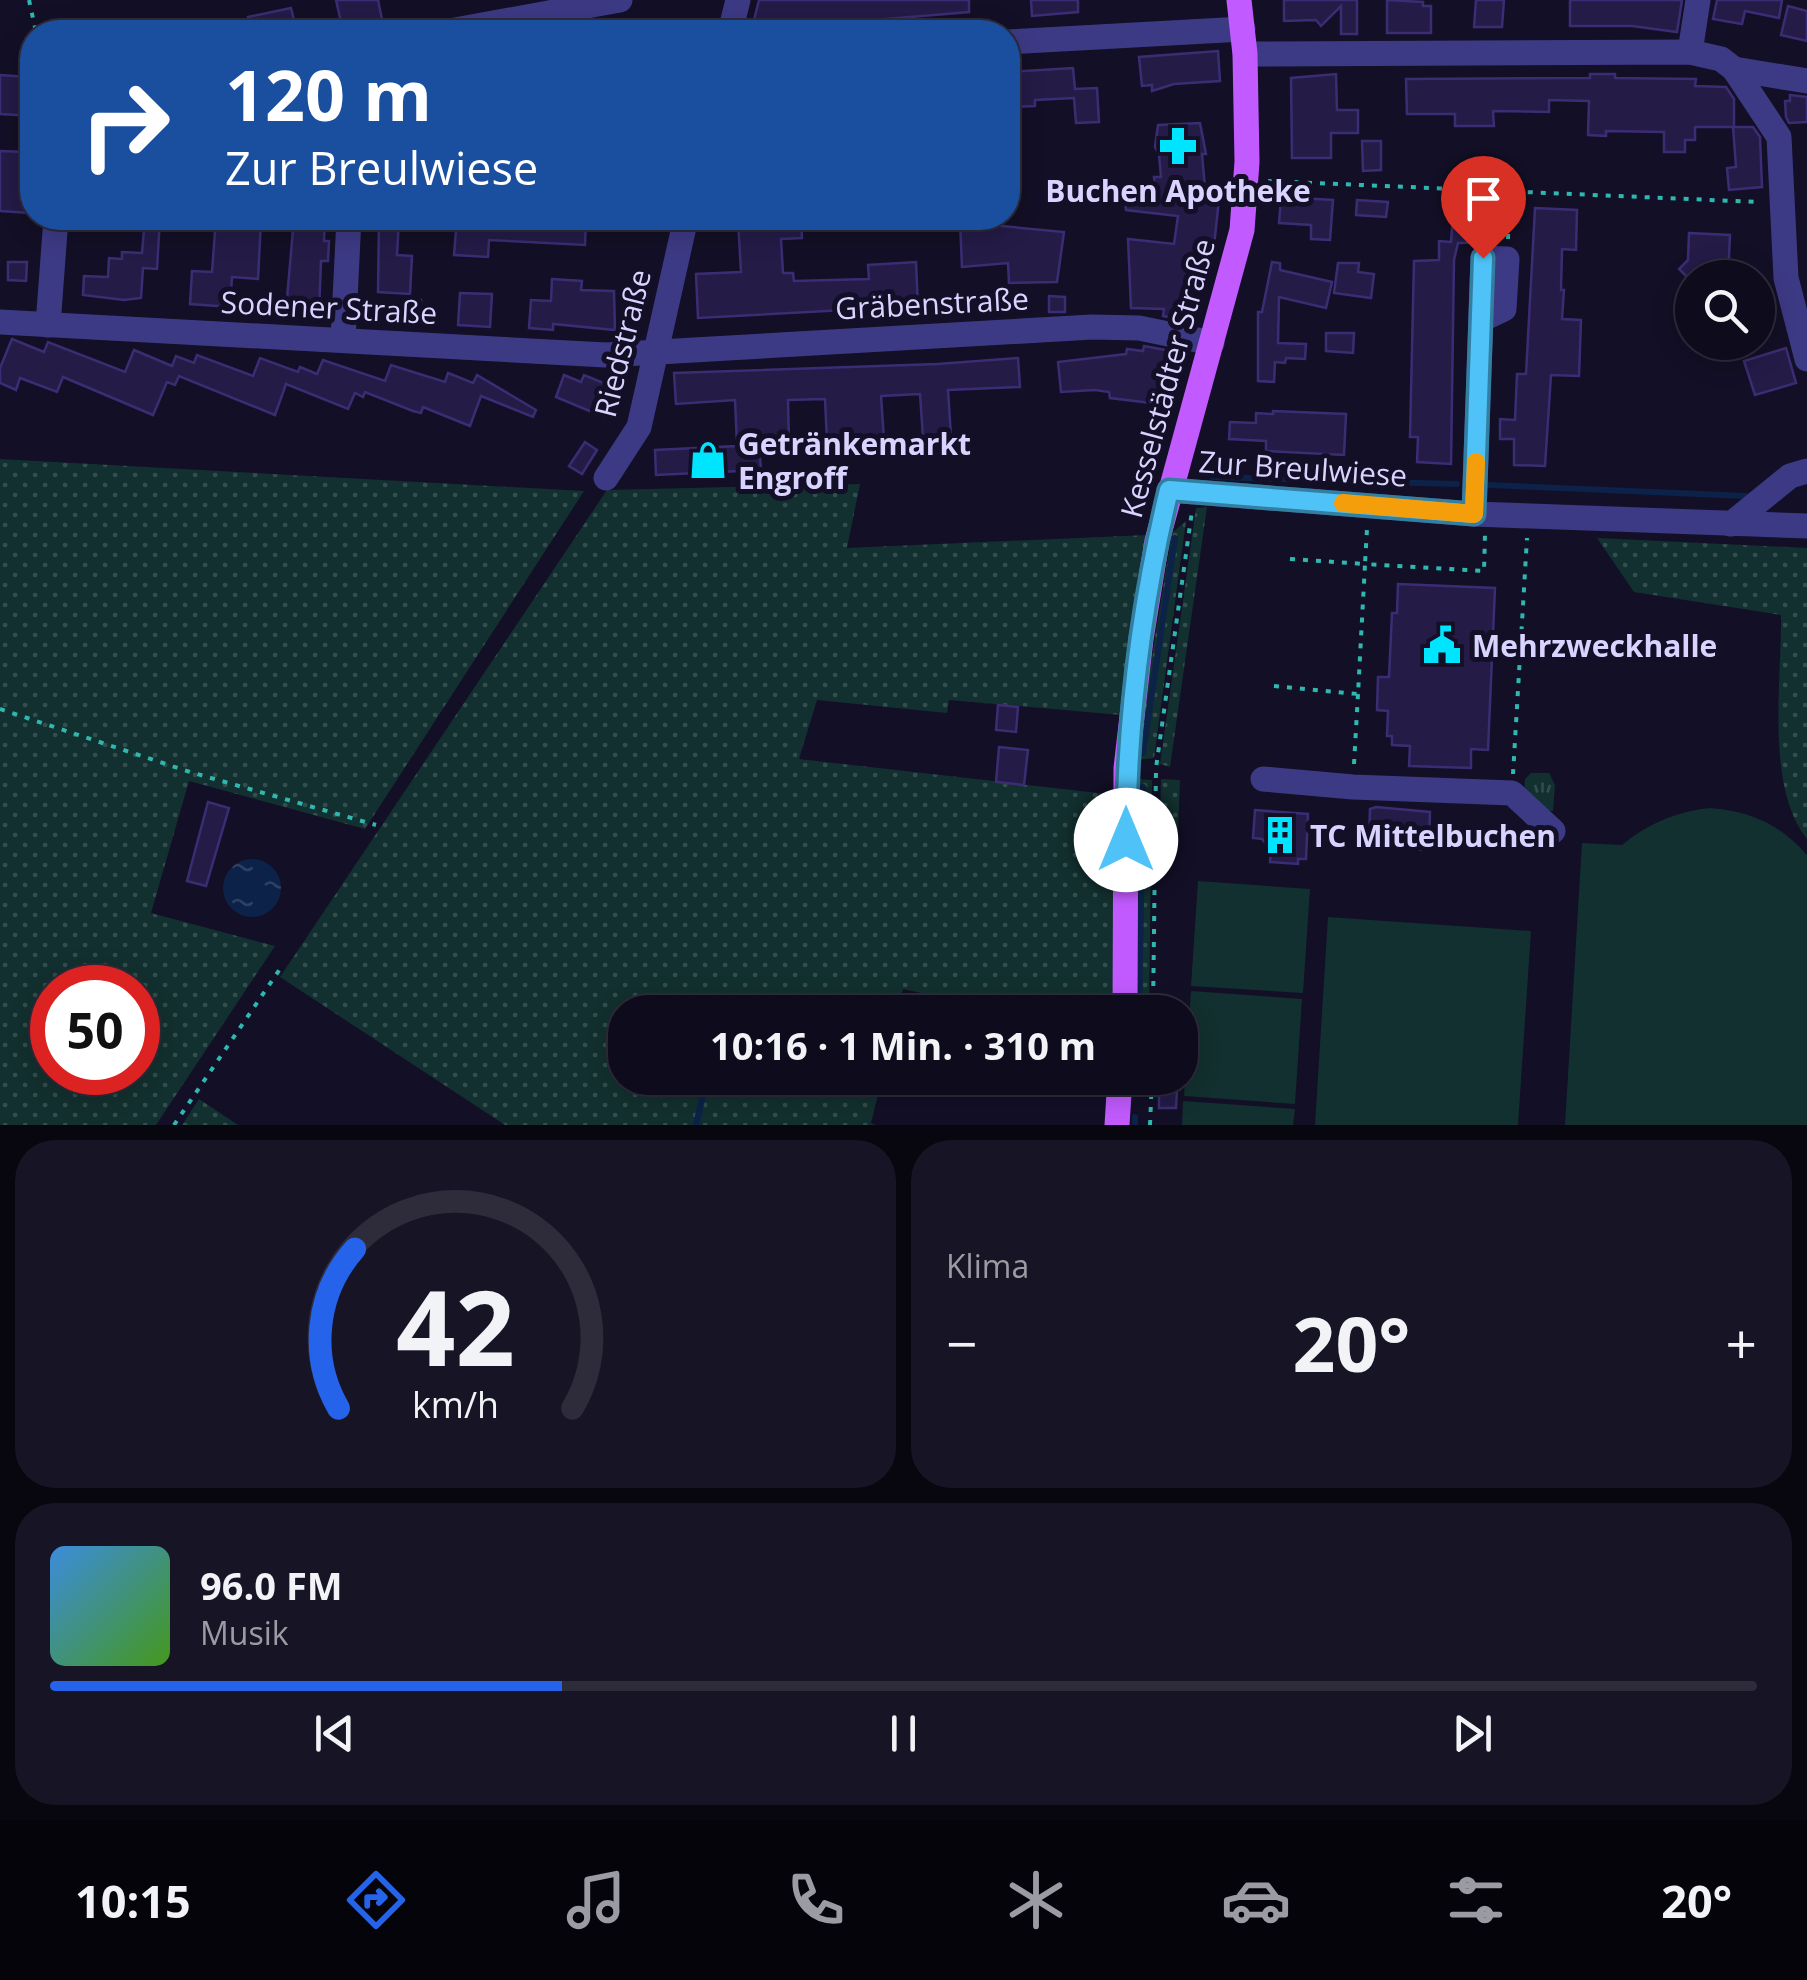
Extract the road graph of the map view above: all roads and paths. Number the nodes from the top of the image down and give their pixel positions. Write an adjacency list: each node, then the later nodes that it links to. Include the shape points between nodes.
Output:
1 (620, 0): 4 (street)
2 (1239, 0): 6 (main road, Kesselstädter Straße)
3 (1698, 0): 7 (street)
4 (510, 20)
5 (1020, 42): 6 (street)
6 (1244, 42): 7 (street); 10 (main road, Kesselstädter Straße)
7 (1690, 52): 8 (street)
8 (1734, 68): 9 (street); 12 (street, via 1778,137)
9 (1807, 81)
10 (1247, 180): 11 (path); 20 (main road, Kesselstädter Straße, via 1242,230)
11 (1509, 194): 12 (path); 16 (path)
12 (1783, 203): 22 (street, via 1786,278)
13 (55, 230): 18 (street)
14 (348, 230): 19 (street)
15 (683, 230): 21 (street, Riedstraße)
16 (1507, 259): 27 (street, via 1483,258)
17 (0, 322): 18 (street, Sodener Straße)
18 (48, 325): 19 (street, Sodener Straße)
19 (343, 340): 21 (street, Sodener Straße, via 606,355)
20 (1212, 343): 21 (street, Gräbenstraße, via 1118,326); 25 (main road, Kesselstädter Straße)
21 (654, 350): 24 (street, Riedstraße, via 639,427)
22 (1807, 359)
23 (1807, 471): 29 (street, via 1790,476)
24 (606, 478)
25 (1182, 492): 26 (street, Zur Breulwiese); 42 (main road, Kesselstädter Straße, via 1156,541 1140,639 1126,768); 43 (path, via 1156,768)
26 (1370, 505): 27 (street, Zur Breulwiese); 32 (path)
27 (1480, 514): 28 (street, Zur Breulwiese); 32 (path, via 1484,571)
28 (1528, 517): 29 (street, Zur Breulwiese); 38 (path)
29 (1731, 524): 30 (street, Zur Breulwiese)
30 (1807, 526)
31 (1290, 560): 32 (path)
32 (1364, 564): 34 (path)
33 (1274, 686): 34 (path)
34 (1358, 694): 37 (path)
35 (0, 709): 39 (path)
36 (1263, 779): 37 (street)
37 (1353, 787): 38 (street)
38 (1512, 793): 40 (street)
39 (376, 825)
40 (1553, 830)
41 (282, 966): 46 (path)
42 (1125, 995)
43 (1153, 995)
44 (1119, 1095): 47 (main road)
45 (1151, 1095): 48 (path)
46 (174, 1125)
47 (1117, 1125)
48 (1150, 1125)

